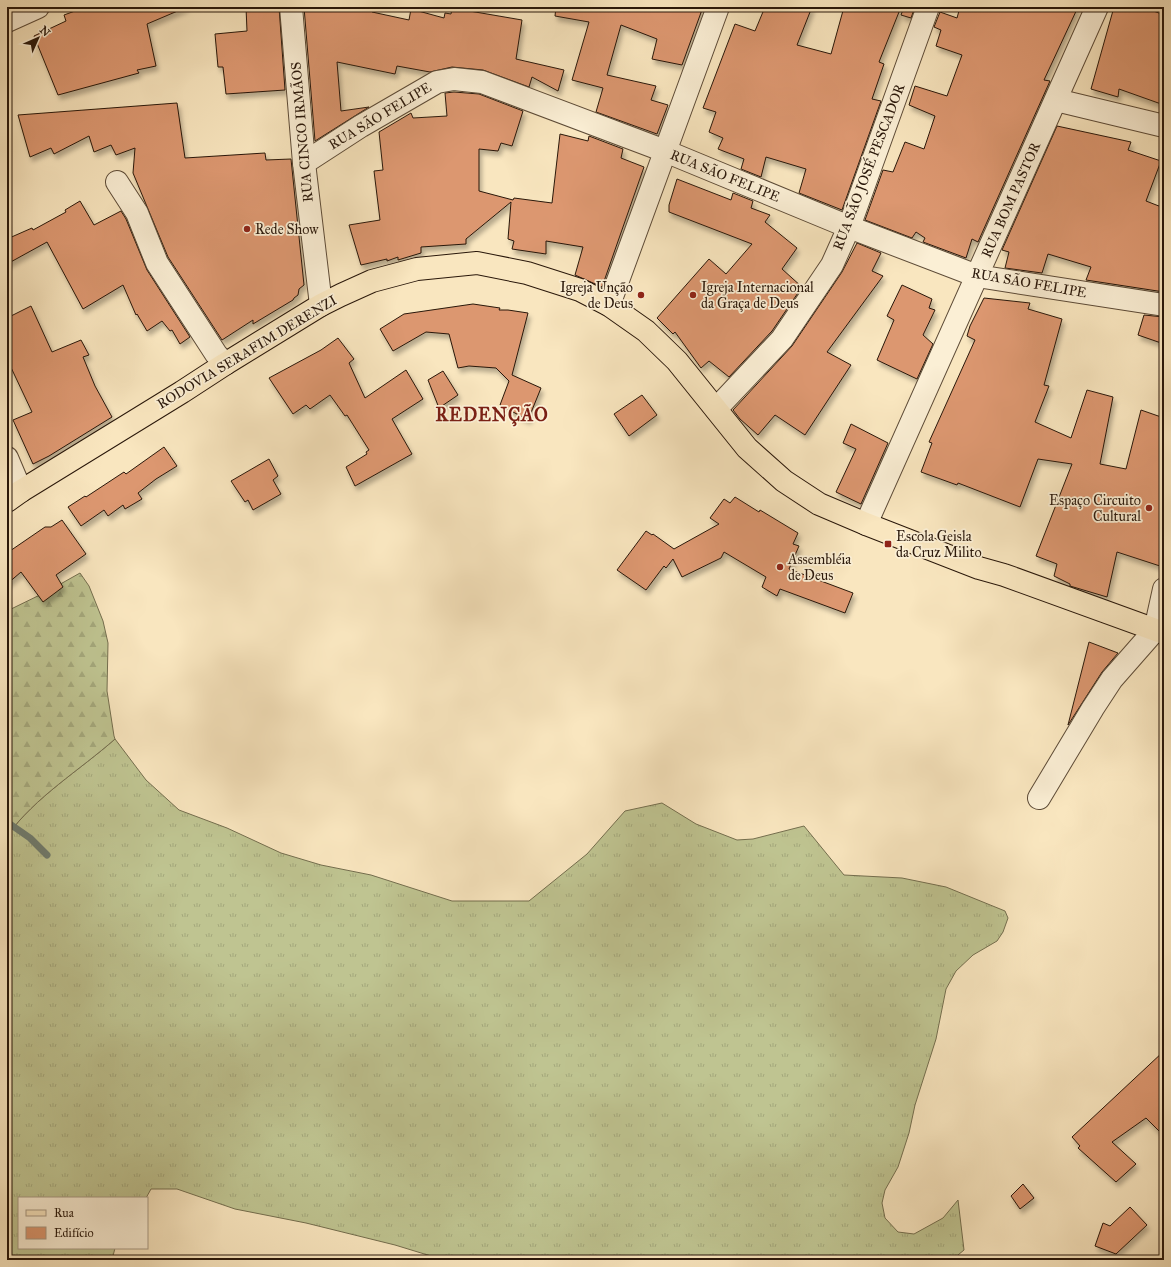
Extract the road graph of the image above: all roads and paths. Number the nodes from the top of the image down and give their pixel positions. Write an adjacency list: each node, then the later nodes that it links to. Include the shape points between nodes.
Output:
1 (38, 7): 6 (street)
2 (291, 7): 10 (street, RUA CINCO IRMÃOS)
3 (718, 7): 9 (street)
4 (928, 7): 12 (street, RUA SÃO JOSÉ PESCADOR)
5 (1097, 7): 7 (street, RUA BOM PASTOR)
6 (7, 21)
7 (1056, 100): 8 (street); 13 (street, RUA BOM PASTOR)
8 (1164, 126)
9 (665, 151): 10 (street, RUA SÃO FELIPE, via 482,82 454,79 437,82 418,92); 12 (street, RUA SÃO FELIPE); 15 (street)
10 (304, 163): 14 (street, RUA CINCO IRMÃOS)
11 (117, 182): 17 (street, via 136,213 157,263)
12 (849, 227): 13 (street, RUA SÃO FELIPE); 18 (street, RUA SÃO JOSÉ PESCADOR, via 832,264 782,339)
13 (977, 276): 16 (street, RUA SÃO FELIPE); 21 (street, RUA BOM PASTOR)
14 (321, 305): 15 (main road, RODOVIA SERAFIM DERENZI, via 372,281 417,269 477,263 527,273 580,290); 17 (main road, RODOVIA SERAFIM DERENZI)
15 (609, 305): 18 (main road, RODOVIA SERAFIM DERENZI, via 646,331 672,356)
16 (1164, 305)
17 (225, 364): 20 (main road, RODOVIA SERAFIM DERENZI)
18 (716, 409): 21 (main road, RODOVIA SERAFIM DERENZI, via 747,448 784,481 819,504)
19 (7, 458): 20 (street)
20 (14, 496)
21 (866, 524): 23 (main road, RODOVIA SERAFIM DERENZI, via 979,568)
22 (1164, 589): 23 (street)
23 (1159, 632): 24 (street, via 1112,679)
24 (1039, 798)

